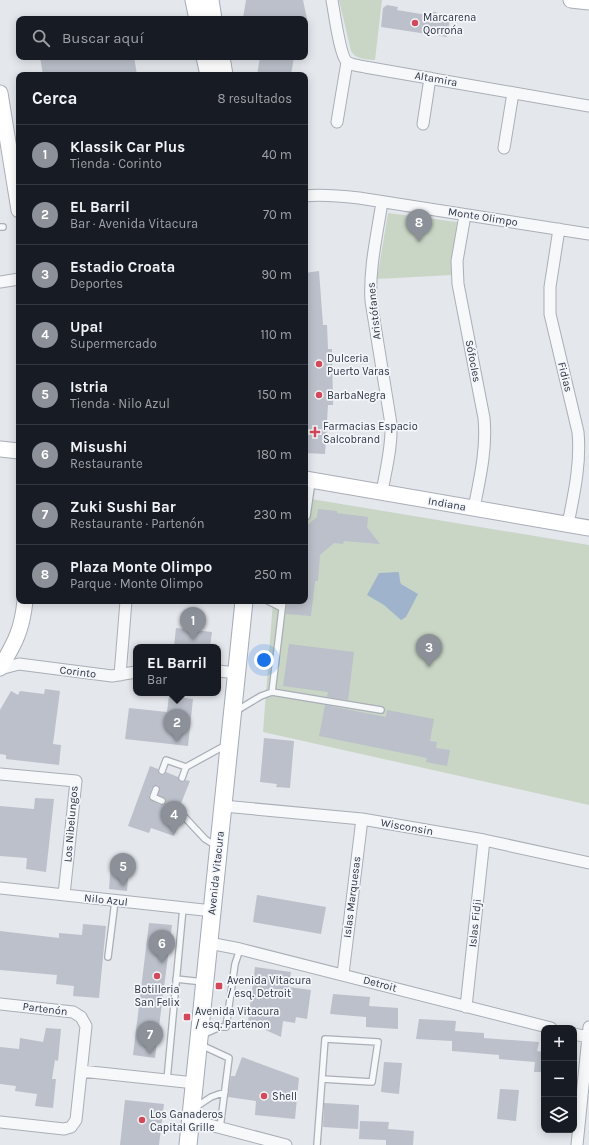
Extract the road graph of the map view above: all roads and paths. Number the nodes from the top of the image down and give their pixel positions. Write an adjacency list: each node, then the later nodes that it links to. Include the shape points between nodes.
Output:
1 (194, 0): 6 (main road)
2 (210, 0): 7 (main road)
3 (332, 0): 10 (street, via 342,50)
4 (571, 0): 5 (street)
5 (589, 2)
6 (197, 16)
7 (213, 16)
8 (206, 60): 11 (main road)
9 (222, 60): 12 (main road)
10 (347, 62): 13 (street, Altamira); 17 (street)
11 (208, 72)
12 (224, 72)
13 (430, 78): 15 (street, Altamira); 18 (street)
14 (0, 93): 20 (street)
15 (513, 93): 16 (street, Altamira); 19 (street)
16 (589, 106)
17 (337, 122)
18 (423, 124)
19 (504, 148)
20 (16, 192)
21 (308, 196): 22 (street, Monte Olimpo, via 340,196)
22 (382, 202): 23 (street, Monte Olimpo); 31 (street, Aristófanes, via 370,287 391,424 390,449)
23 (465, 214): 24 (street, Monte Olimpo); 32 (street, Sófocles, via 457,262 458,284 485,429 484,456)
24 (559, 229): 25 (street, Monte Olimpo); 33 (street, Fidias, via 550,287 550,314 580,446)
25 (589, 234)
26 (16, 279): 27 (street)
27 (0, 282)
28 (0, 448): 29 (street)
29 (16, 451)
30 (308, 480): 31 (street, Indiana)
31 (382, 492): 32 (street, Indiana)
32 (474, 508): 33 (street, Indiana)
33 (568, 524): 34 (street, Indiana)
34 (589, 528)
35 (25, 604): 41 (street, via 22,625)
36 (126, 604): 47 (street)
37 (244, 604): 46 (main road, Avenida Vitacura)
38 (274, 604): 40 (lane)
39 (283, 604): 40 (lane)
40 (282, 608): 48 (lane)
41 (10, 652): 42 (street, via 11,657); 43 (street)
42 (19, 664): 43 (street, Corinto); 47 (street, Corinto)
43 (0, 668)
44 (221, 671): 46 (street)
45 (133, 673): 47 (street, Corinto)
46 (237, 673): 50 (main road, Avenida Vitacura)
47 (120, 675)
48 (272, 692): 49 (lane); 50 (lane)
49 (381, 710)
50 (233, 712): 51 (main road, Avenida Vitacura)
51 (230, 743): 52 (lane); 58 (main road, Avenida Vitacura)
52 (186, 767): 53 (lane, via 166,760); 55 (lane)
53 (162, 771)
54 (0, 774): 65 (street, Los Nibelungos, via 76,781)
55 (182, 778)
56 (156, 789): 57 (lane, via 153,796)
57 (162, 801)
58 (223, 806): 60 (street, Wisconsin); 62 (main road, Avenida Vitacura)
59 (178, 809): 62 (lane, via 205,839)
60 (362, 819): 61 (street, Wisconsin); 72 (street, Islas Marquesas)
61 (484, 840): 63 (street, Wisconsin); 76 (street, Islas Fidji)
62 (219, 849): 68 (main road, Avenida Vitacura)
63 (589, 864)
64 (0, 888): 65 (street, Nilo Azul)
65 (64, 895): 66 (street, Nilo Azul)
66 (116, 901): 67 (street, Nilo Azul); 71 (lane)
67 (183, 908): 68 (street, Nilo Azul); 73 (lane)
68 (212, 911): 69 (main road, Avenida Vitacura)
69 (209, 943): 70 (street, Detroit); 74 (main road, Avenida Vitacura)
70 (240, 949): 72 (street, Detroit); 80 (lane, via 235,964 226,1027 220,1027)
71 (108, 957)
72 (343, 974): 76 (street, Detroit)
73 (176, 979): 74 (lane); 83 (lane)
74 (205, 982): 80 (main road, Avenida Vitacura)
75 (0, 1004): 81 (street, Partenón, via 73,1012 81,1017 86,1026)
76 (466, 1007): 77 (street, Detroit)
77 (541, 1026)
78 (588, 1032): 79 (street); 86 (street)
79 (577, 1034)
80 (199, 1040): 84 (main road, Avenida Vitacura); 85 (lane, via 228,1058)
81 (81, 1071): 83 (street); 88 (street, Partenón, via 76,1120 71,1127 64,1129)
82 (322, 1079): 82 (lane, via 372,1082 378,1042 325,1039); 92 (lane)
83 (167, 1081): 84 (street)
84 (195, 1084): 87 (main road, Avenida Vitacura)
85 (225, 1092): 87 (lane, via 211,1097); 89 (lane)
86 (585, 1110): 93 (street)
87 (192, 1115): 89 (street); 90 (main road, Avenida Vitacura)
88 (0, 1122)
89 (220, 1128): 91 (street)
90 (188, 1145)
91 (286, 1145)
92 (317, 1145)
93 (577, 1145)

